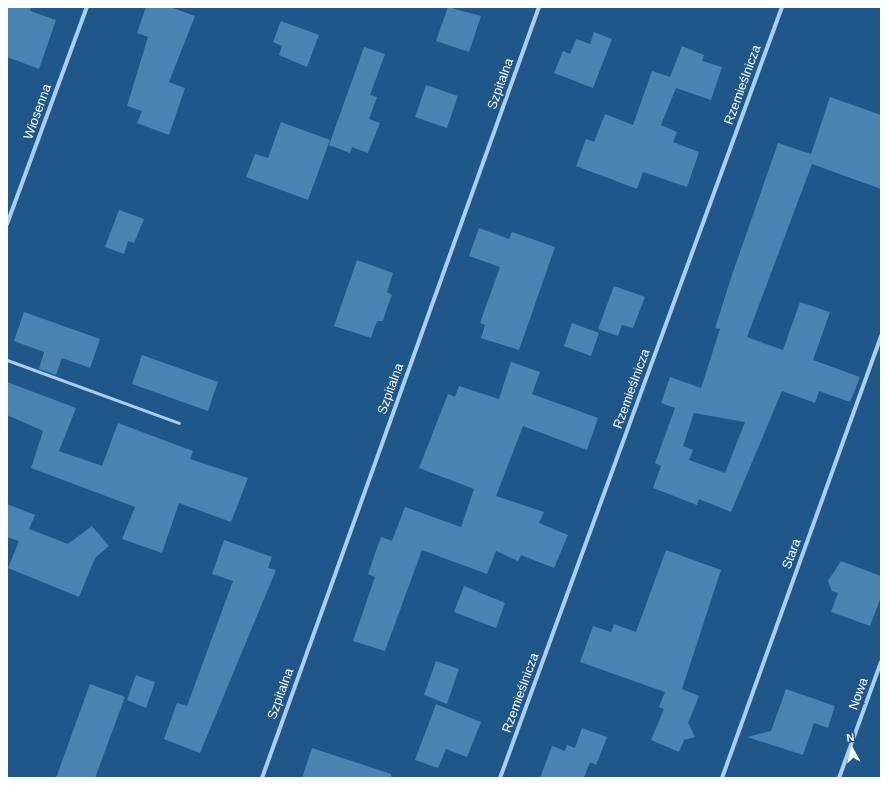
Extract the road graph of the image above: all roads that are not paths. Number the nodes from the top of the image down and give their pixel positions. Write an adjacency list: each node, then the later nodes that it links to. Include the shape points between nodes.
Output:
1 (87, 7): 4 (street, Wiosenna)
2 (539, 7): 9 (street, Szpitalna)
3 (782, 7): 10 (street, Rzemieślnicza)
4 (7, 224)
5 (881, 336): 11 (street, Stara)
6 (7, 360): 7 (lane)
7 (179, 423)
8 (881, 662): 12 (street, Nowa)
9 (262, 778)
10 (500, 778)
11 (722, 778)
12 (839, 778)

